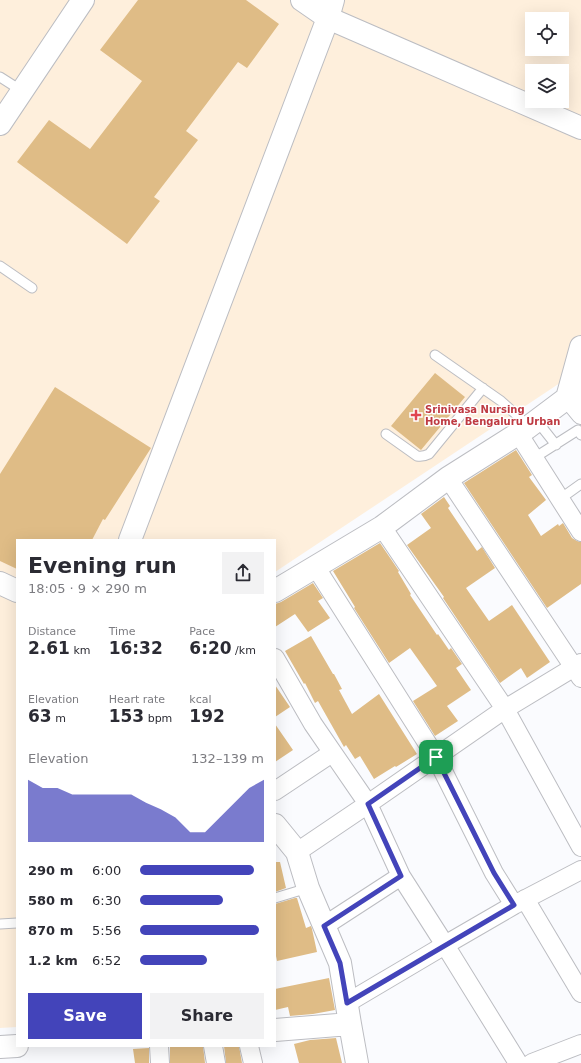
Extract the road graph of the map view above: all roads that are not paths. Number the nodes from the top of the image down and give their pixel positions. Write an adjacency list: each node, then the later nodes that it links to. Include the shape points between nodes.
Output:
1 (83, 0): 5 (street)
2 (302, 0): 3 (street)
3 (330, 9): 7 (street); 25 (street)
4 (0, 77): 5 (lane)
5 (22, 91): 6 (street)
6 (0, 124)
7 (581, 128)
8 (0, 266): 9 (lane)
9 (32, 288)
10 (581, 347): 13 (street)
11 (436, 355): 12 (lane)
12 (483, 388): 15 (lane, via 511,410); 16 (lane, via 425,456 417,456)
13 (574, 394): 14 (street); 15 (street)
14 (581, 415)
15 (527, 427): 18 (lane); 19 (street); 20 (street)
16 (386, 434)
17 (581, 435): 18 (lane, via 578,430)
18 (556, 445): 19 (lane)
19 (534, 458): 22 (street)
20 (448, 478): 23 (street); 31 (street)
21 (581, 484): 22 (lane)
22 (560, 499): 24 (street)
23 (382, 527): 26 (street); 32 (street)
24 (581, 532)
25 (130, 539)
26 (315, 566): 28 (street); 34 (street)
27 (0, 583): 29 (street)
28 (276, 590)
29 (16, 591)
30 (276, 660): 33 (street)
31 (579, 670): 32 (street)
32 (505, 709): 34 (street); 38 (street)
33 (332, 753): 35 (street); 36 (street)
34 (436, 757): 36 (street); 44 (street, via 494,873)
35 (276, 790)
36 (368, 804): 39 (street); 41 (street)
37 (276, 826): 39 (street)
38 (581, 847)
39 (297, 852): 42 (street)
40 (581, 870): 44 (street)
41 (401, 876): 47 (street); 48 (street)
42 (308, 888): 43 (lane); 47 (street)
43 (276, 898)
44 (519, 902): 48 (street); 49 (street)
45 (16, 923): 46 (lane)
46 (0, 924)
47 (324, 926): 50 (street, via 340,963)
48 (445, 945): 50 (street); 63 (street)
49 (581, 993)
50 (347, 1003): 51 (street)
51 (350, 1024): 52 (street); 62 (street)
52 (276, 1030)
53 (581, 1044): 64 (street)
54 (16, 1046): 55 (street)
55 (0, 1047)
56 (159, 1047): 59 (street)
57 (213, 1047): 60 (street)
58 (249, 1047): 61 (street)
59 (160, 1063)
60 (216, 1063)
61 (253, 1063)
62 (357, 1063)
63 (518, 1063)
64 (532, 1063)

